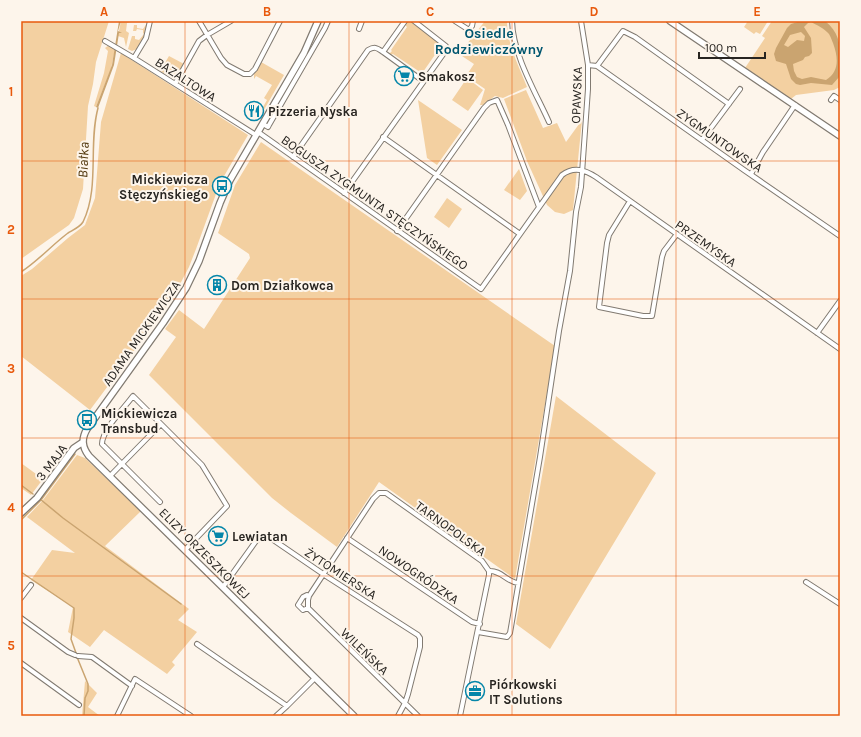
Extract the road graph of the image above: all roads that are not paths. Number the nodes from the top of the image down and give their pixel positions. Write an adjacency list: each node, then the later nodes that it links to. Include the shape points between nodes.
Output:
1 (150, 21): 20 (street, via 148,33)
2 (199, 21): 17 (street)
3 (231, 21): 17 (street)
4 (280, 21): 17 (street, via 250,74 244,74 227,65)
5 (328, 21): 15 (street, ADAMA MICKIEWICZA)
6 (362, 21): 16 (street)
7 (405, 21): 19 (street)
8 (414, 21): 23 (street, via 446,46 444,53)
9 (455, 21): 10 (street, via 467,29 471,29)
10 (473, 21)
11 (512, 21): 30 (street, OPAWSKA, via 520,56)
12 (581, 21): 21 (street, OPAWSKA)
13 (670, 21): 29 (street)
14 (318, 23): 15 (street, ADAMA MICKIEWICZA); 31 (street, ADAMA MICKIEWICZA, via 304,53)
15 (325, 28): 31 (street, ADAMA MICKIEWICZA, via 268,127)
16 (359, 29)
17 (207, 35): 24 (street, via 199,41)
18 (105, 41): 20 (street, BAZALTOWA)
19 (383, 52): 23 (street); 36 (street, via 375,47 368,50)
20 (134, 58): 24 (street, BAZALTOWA)
21 (588, 65): 22 (street, ZYGMUNTOWSKA); 37 (street, OPAWSKA)
22 (597, 66): 28 (street, via 623,31); 35 (street, ZYGMUNTOWSKA)
23 (423, 82): 34 (street)
24 (175, 84): 32 (street, BAZALTOWA)
25 (740, 89): 28 (street)
26 (831, 100): 27 (street, via 834,96)
27 (840, 100)
28 (729, 104): 35 (street)
29 (795, 105): 33 (street); 38 (street)
30 (549, 122)
31 (263, 124): 32 (street, ADAMA MICKIEWICZA)
32 (257, 134): 36 (street, BOGUSZA ZYGMUNTA STĘCZYŃSKIEGO); 51 (street, ADAMA MICKIEWICZA, via 228,185 186,288 87,429)
33 (840, 136)
34 (383, 137): 39 (street); 40 (street)
35 (702, 140): 38 (street, ZYGMUNTOWSKA)
36 (293, 157): 40 (street, BOGUSZA ZYGMUNTA STĘCZYŃSKIEGO)
37 (583, 170): 41 (street, PRZEMYSKA); 42 (street, via 570,170 562,175); 61 (street, OPAWSKA, via 570,271)
38 (751, 174): 46 (street, ZYGMUNTOWSKA)
39 (436, 175): 42 (street, via 484,108 497,100); 43 (street); 44 (street)
40 (344, 193): 43 (street, BOGUSZA ZYGMUNTA STĘCZYŃSKIEGO)
41 (630, 201): 45 (street, PRZEMYSKA); 45 (street, via 609,235 599,307 652,316 662,257)
42 (539, 207): 44 (street)
43 (397, 231): 44 (street, BOGUSZA ZYGMUNTA STĘCZYŃSKIEGO, via 481,289)
44 (520, 234)
45 (677, 234): 48 (street, PRZEMYSKA)
46 (840, 236)
47 (840, 301): 48 (street)
48 (817, 333): 49 (street, PRZEMYSKA)
49 (840, 349)
50 (161, 424): 52 (street); 52 (street, via 133,396 101,442); 57 (street, via 202,465 227,506)
51 (82, 442): 53 (street, ELIZY ORZESZKOWEJ, via 86,452); 55 (street, 3 MAJA, via 74,448 37,498)
52 (122, 464): 53 (street); 54 (street)
53 (110, 476): 57 (street, ELIZY ORZESZKOWEJ)
54 (160, 502)
55 (21, 513)
56 (347, 538): 58 (street, TARNOPOLSKA, via 372,499 381,492 388,494 482,561); 59 (street); 69 (street, NOWOGRÓDZKA, via 472,622)
57 (185, 550): 63 (street, ELIZY ORZESZKOWEJ)
58 (489, 571): 61 (street, TARNOPOLSKA, via 499,572 513,583); 69 (street)
59 (323, 574): 63 (street, ŻYTOMIERSKA, via 265,536 256,541); 64 (street); 75 (street, ŻYTOMIERSKA, via 420,638 420,647)
60 (806, 582): 66 (street)
61 (518, 583): 70 (street, OPAWSKA, via 510,633 507,637)
62 (31, 585): 65 (street)
63 (223, 587): 73 (street, ELIZY ORZESZKOWEJ)
64 (309, 596): 67 (street); 67 (street, WILEŃSKA, via 303,597 298,605 303,610)
65 (21, 598)
66 (840, 604)
67 (308, 608): 75 (street, WILEŃSKA)
68 (21, 618): 74 (street, via 72,655 92,657)
69 (480, 624): 70 (street)
70 (478, 632): 84 (street)
71 (197, 644): 77 (street)
72 (21, 663): 76 (street)
73 (315, 678): 77 (street); 81 (street, ELIZY ORZESZKOWEJ)
74 (132, 686): 78 (street); 79 (street, via 135,679)
75 (405, 703): 82 (street); 83 (street, WILEŃSKA)
76 (79, 705)
77 (287, 706): 80 (street)
78 (117, 716)
79 (191, 716)
80 (276, 716)
81 (354, 716)
82 (398, 716)
83 (418, 716)
84 (460, 716)

